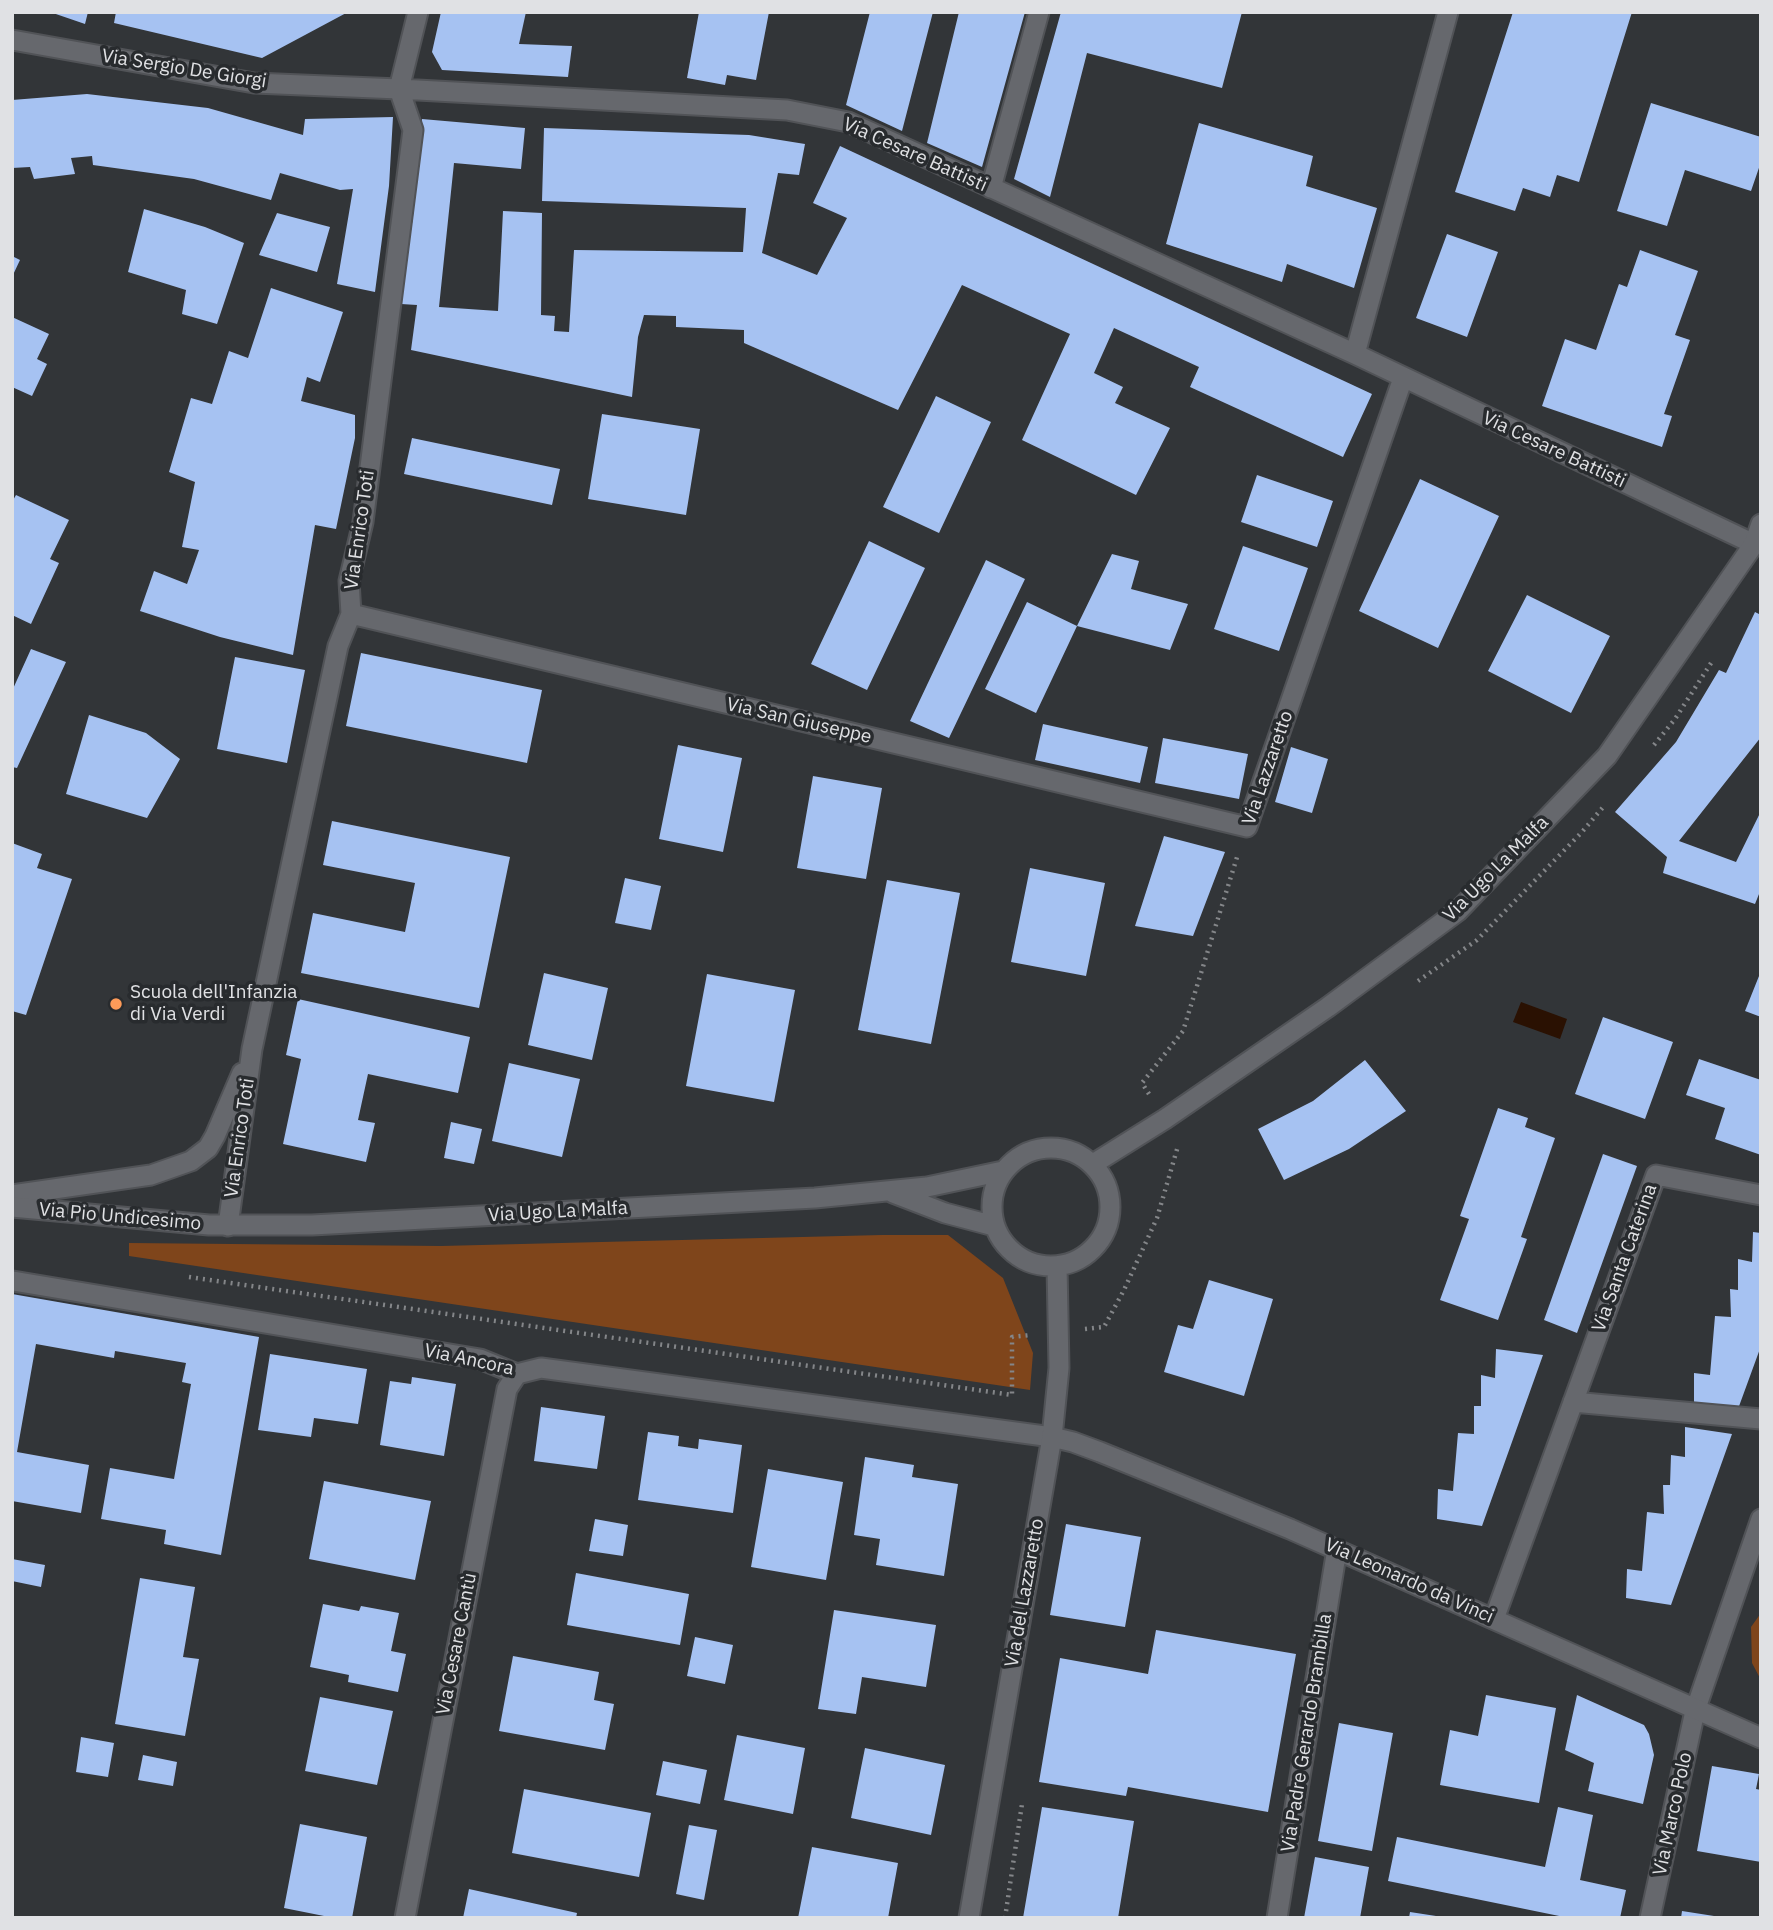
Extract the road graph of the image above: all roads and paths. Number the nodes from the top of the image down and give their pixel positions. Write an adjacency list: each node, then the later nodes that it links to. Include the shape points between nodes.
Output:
1 (418, 12): 5 (street)
2 (1039, 12): 6 (street)
3 (1448, 12): 7 (street)
4 (12, 40): 5 (street, Via Sergio De Giorgi, via 254,83)
5 (399, 89): 6 (street, Via Cesare Battisti, via 787,110 848,122); 11 (street, Via Enrico Toti, via 413,130 362,522 349,581)
6 (991, 188): 7 (street, Via Cesare Battisti)
7 (1355, 354): 8 (street, Via Cesare Battisti)
8 (1403, 378): 10 (street, Via Cesare Battisti); 12 (street, Via Lazzaretto)
9 (1761, 524): 10 (street, Via Ugo La Malfa)
10 (1757, 546): 14 (street, Via Ugo La Malfa, via 1607,756 1458,911)
11 (351, 614): 12 (street, Via San Giuseppe); 13 (street, Via Enrico Toti, via 338,646)
12 (1247, 827): 14 (path, Via Lazzaretto, via 1182,1031 1142,1083)
13 (252, 1049): 18 (street, Via Enrico Toti, via 215,1136 191,1161 151,1175); 21 (street, Via Enrico Toti)
14 (1165, 1119): 15 (street, Via Ugo La Malfa)
15 (1093, 1164): 16 (street, Via Ugo La Malfa, via 1077,1152 1036,1148); 23 (street, via 1111,1198 1104,1235 1076,1261)
16 (1003, 1171): 17 (street, Via Ugo La Malfa); 22 (street, via 994,1188)
17 (888, 1192): 21 (street, Via Ugo La Malfa); 22 (street, Via Ugo La Malfa)
18 (12, 1195)
19 (1761, 1195): 29 (street, Via Santa Caterina, via 1656,1175)
20 (12, 1207): 21 (street, Via Pio Undicesimo)
21 (228, 1226)
22 (994, 1226): 23 (street, via 1004,1244 1019,1257 1037,1265)
23 (1057, 1266): 27 (street, Via del Lazzaretto)
24 (186, 1277): 27 (path, via 1012,1395 1012,1337)
25 (13, 1281): 28 (street, Via Ancora, via 480,1359)
26 (1104, 1328): 27 (path)
27 (1059, 1332): 31 (street, Via del Lazzaretto)
28 (517, 1374): 31 (street, Via Ancora, via 541,1368); 37 (street, Via Cesare Cantù, via 507,1389)
29 (1573, 1402): 30 (street); 34 (street, Via Santa Caterina)
30 (1761, 1419)
31 (1052, 1437): 33 (street, Via Leonardo da Vinci, via 1100,1452); 38 (street, Via del Lazzaretto)
32 (1761, 1519): 35 (street, Via Marco Polo)
33 (1336, 1549): 34 (street, Via Leonardo da Vinci); 39 (street, Via Padre Gerardo Brambilla)
34 (1494, 1619): 35 (street, Via Leonardo da Vinci)
35 (1695, 1711): 36 (street, Via Leonardo da Vinci); 40 (street, Via Marco Polo)
36 (1761, 1738)
37 (405, 1918)
38 (968, 1918)
39 (1277, 1918)
40 (1650, 1918)

